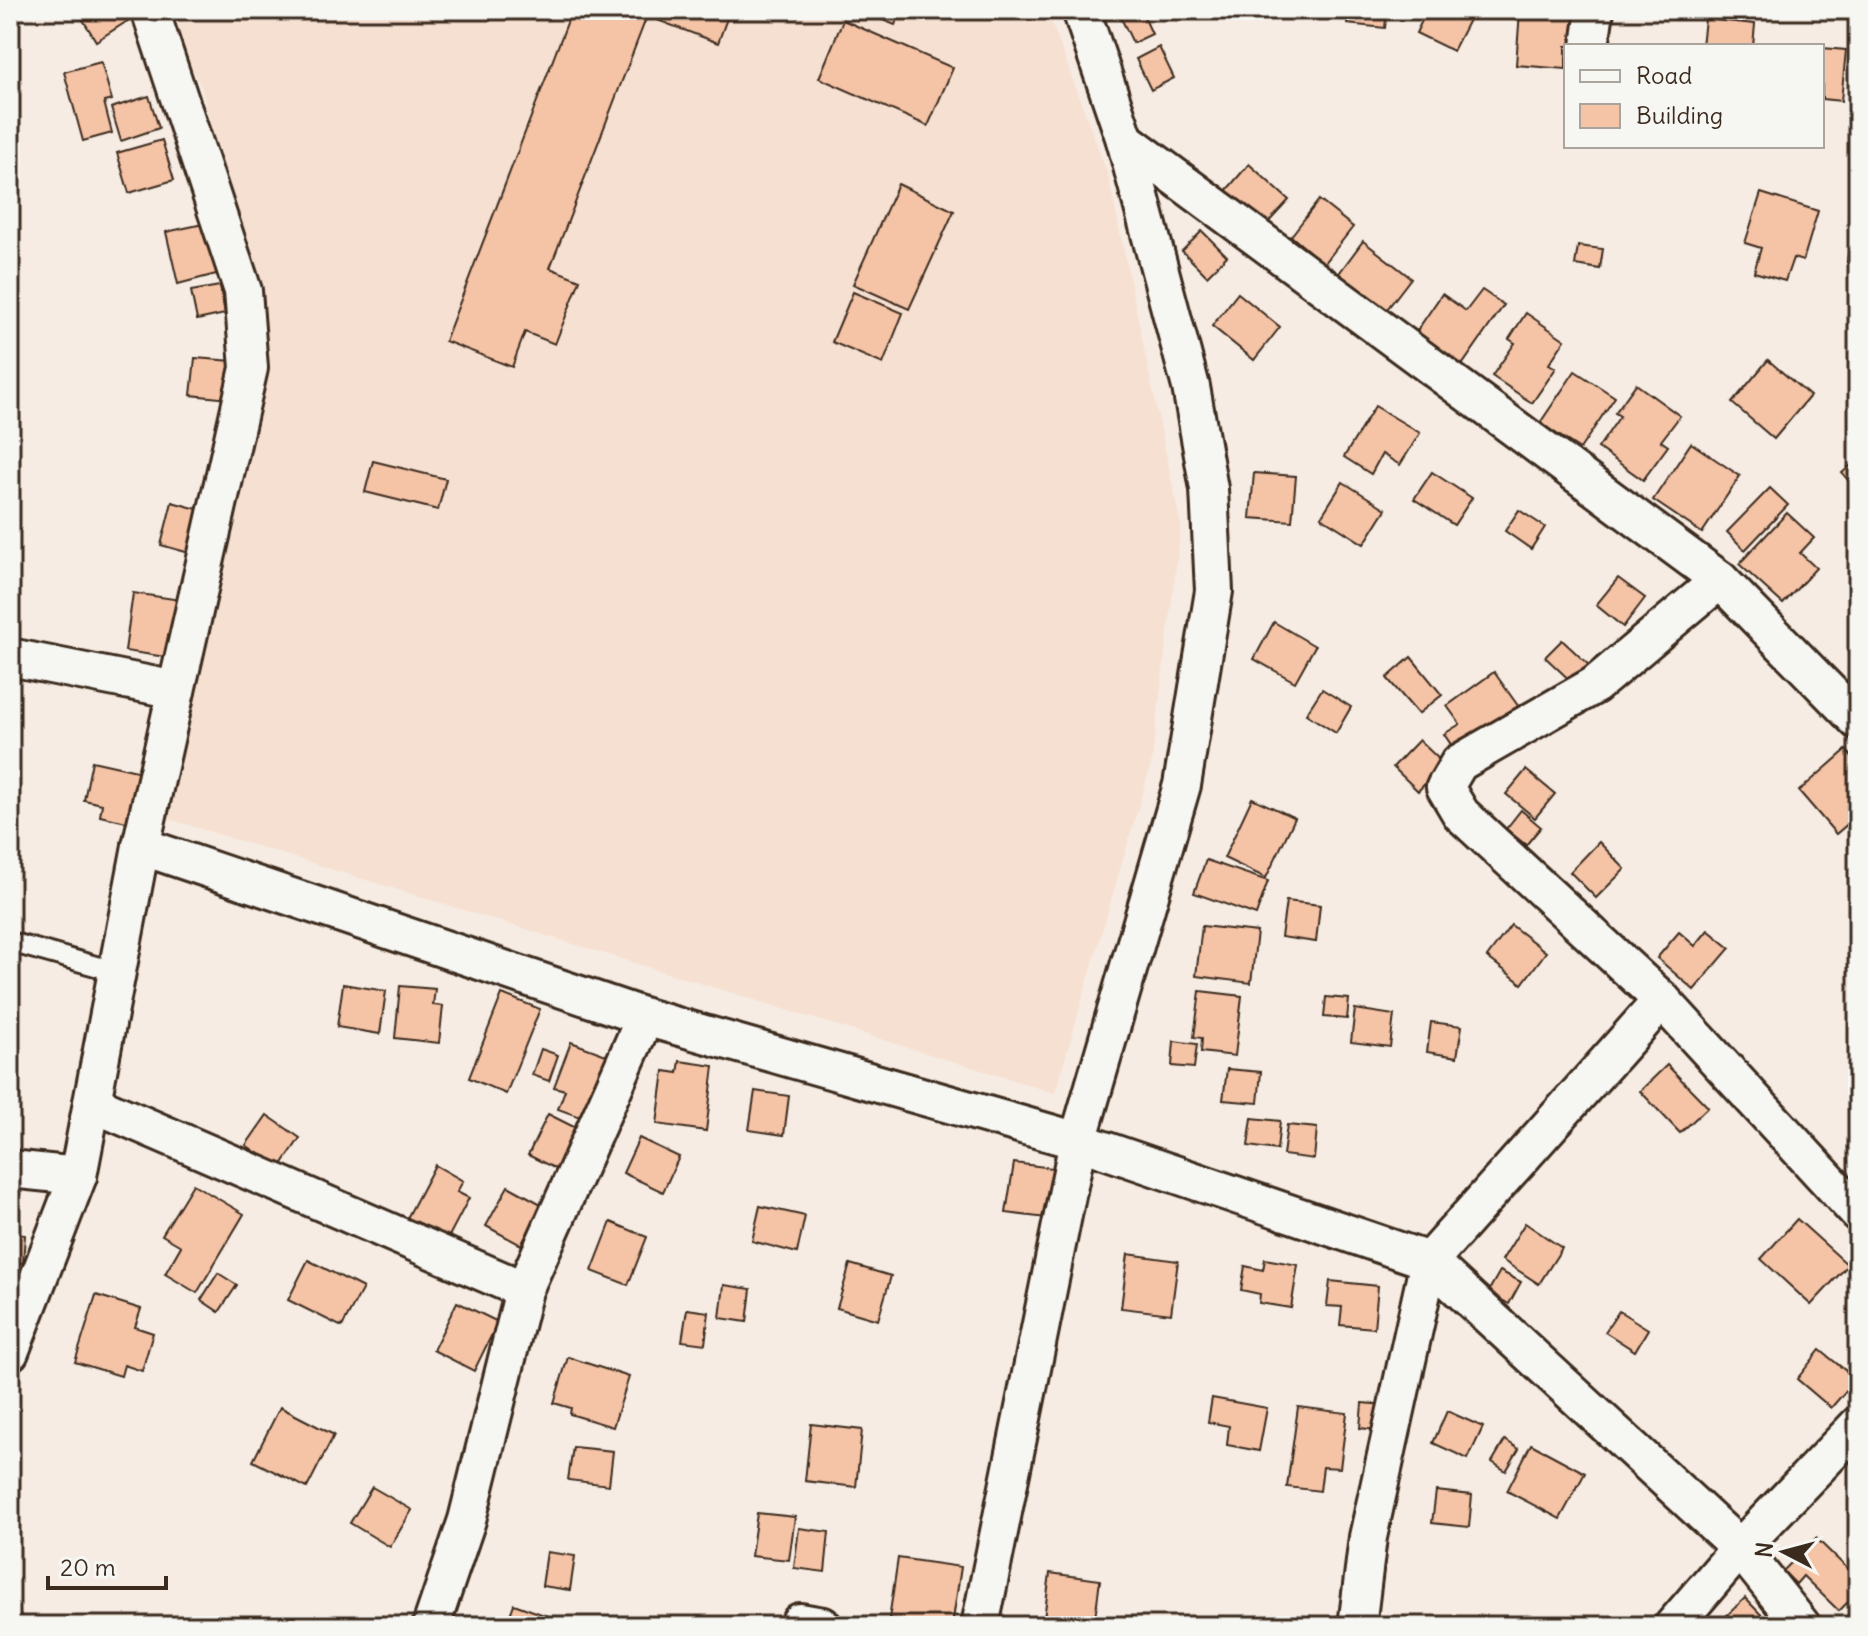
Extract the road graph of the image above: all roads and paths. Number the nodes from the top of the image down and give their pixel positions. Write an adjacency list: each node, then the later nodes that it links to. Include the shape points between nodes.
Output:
1 (150, 10): 8 (street, via 243,291 249,368)
2 (1081, 10): 5 (street)
3 (1595, 10): 4 (street)
4 (1590, 44)
5 (1125, 140): 6 (street); 16 (street, via 1191,387 1209,489 1214,591 1182,785)
6 (1720, 580): 9 (street); 13 (street, via 1595,685 1459,763 1445,787 1461,814)
7 (10, 657): 8 (street)
8 (176, 690): 10 (street)
9 (1858, 721)
10 (141, 846): 12 (street); 14 (street)
11 (10, 942): 12 (lane)
12 (117, 972): 15 (street)
13 (1662, 1000): 19 (street); 20 (street)
14 (645, 1017): 16 (street); 21 (street)
15 (92, 1103): 18 (street); 21 (street)
16 (1078, 1141): 20 (street); 26 (street)
17 (10, 1169): 18 (street)
18 (78, 1176): 22 (street)
19 (1858, 1213)
20 (1429, 1261): 24 (street); 27 (street, via 1368,1537)
21 (524, 1290): 25 (street, via 467,1520)
22 (10, 1352)
23 (1858, 1425): 24 (street)
24 (1740, 1548): 28 (street); 29 (street)
25 (431, 1626)
26 (980, 1626)
27 (1357, 1626)
28 (1673, 1626)
29 (1802, 1626)

